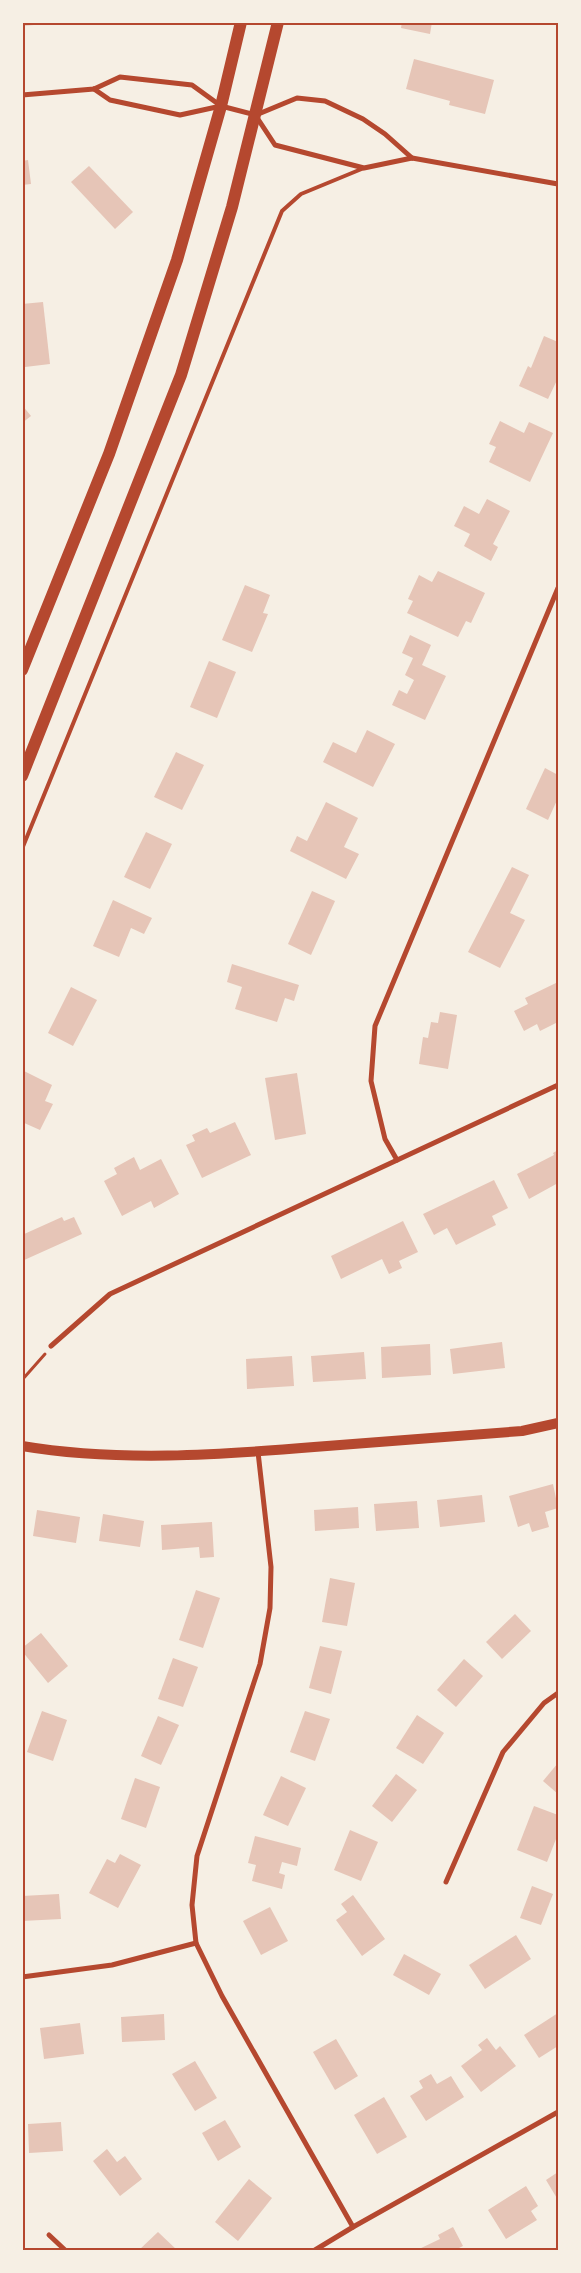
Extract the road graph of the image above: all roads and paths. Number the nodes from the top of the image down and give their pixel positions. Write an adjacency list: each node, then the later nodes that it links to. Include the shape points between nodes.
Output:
1 (241, 22): 6 (main road)
2 (284, 22): 3 (lane)
3 (276, 27): 7 (main road)
4 (94, 89): 5 (street); 6 (street, via 110,100 180,115); 6 (street, via 120,77 192,85)
5 (22, 95)
6 (220, 106): 7 (street); 12 (main road, via 177,260 109,454)
7 (256, 115): 8 (street, via 297,98 324,101 364,119); 9 (street, via 275,145); 13 (main road, via 232,207 180,375)
8 (412, 158): 9 (street); 10 (street)
9 (364, 168): 14 (lane, via 301,194 282,211)
10 (558, 184)
11 (558, 588): 16 (street, via 375,1026 371,1080 385,1139)
12 (22, 670)
13 (22, 776)
14 (22, 849)
15 (558, 1085): 16 (street)
16 (396, 1160): 17 (street, via 110,1294)
17 (51, 1346): 18 (path)
18 (22, 1380)
19 (558, 1422): 21 (main road, via 522,1431)
20 (22, 1446): 21 (main road, via 168,1456)
21 (258, 1452): 24 (street, via 271,1567 270,1608 260,1664 197,1856 192,1905)
22 (558, 1693): 23 (street, via 544,1703 503,1752)
23 (446, 1882)
24 (196, 1943): 25 (street, via 112,1965); 27 (street, via 222,1996)
25 (22, 1977)
26 (558, 2112): 27 (street)
27 (353, 2227): 30 (street)
28 (50, 2235): 29 (street)
29 (65, 2250)
30 (315, 2250)

